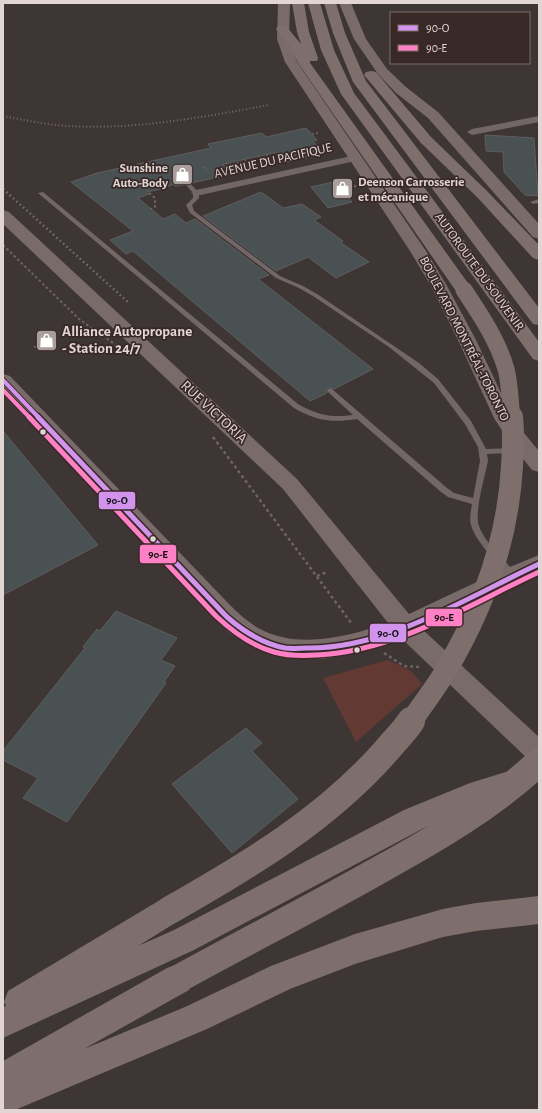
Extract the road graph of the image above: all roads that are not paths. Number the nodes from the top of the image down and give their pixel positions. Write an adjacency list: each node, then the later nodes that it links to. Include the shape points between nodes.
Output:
1 (284, 3): 6 (main road, BOULEVARD MONTRÉAL-TORONTO)
2 (298, 3): 8 (highway, via 303,32)
3 (314, 3): 21 (highway, AUTOROUTE DU SOUVENIR, via 325,43 348,94)
4 (330, 3): 7 (highway, AUTOROUTE DU SOUVENIR)
5 (345, 3): 9 (main road, via 366,51)
6 (282, 29): 8 (highway, via 297,47 304,63); 12 (main road, BOULEVARD MONTRÉAL-TORONTO, via 284,46 291,62)
7 (339, 32): 16 (highway, via 426,140); 20 (highway, AUTOROUTE DU SOUVENIR, via 363,86)
8 (322, 87): 36 (highway, bridge, via 464,290 493,340 510,383 518,420 520,475 509,547 501,571 485,611 446,679 386,754 344,795 264,855)
9 (401, 90): 16 (highway); 18 (main road, via 420,102)
10 (539, 119): 11 (street)
11 (472, 132)
12 (356, 158): 15 (street, AVENUE DU PACIFIQUE); 25 (main road, BOULEVARD MONTRÉAL-TORONTO, via 403,226 432,274 467,340 501,413)
13 (188, 184): 15 (lane)
14 (41, 193): 24 (lane, via 296,406 322,418 339,420)
15 (196, 193): 26 (lane, via 196,198 190,205 192,212 278,277 308,291 391,346 432,378 468,423)
16 (482, 194): 19 (highway)
17 (3, 215): 31 (main road, RUE VICTORIA, via 290,484)
18 (539, 234)
19 (539, 255)
20 (539, 320)
21 (539, 355)
22 (3, 380): 31 (main road, via 212,602 245,632 277,646 307,650 353,644)
23 (330, 391): 24 (lane)
24 (358, 416): 28 (lane, via 451,495)
25 (526, 449): 26 (lane); 27 (main road, BOULEVARD MONTRÉAL-TORONTO)
26 (483, 452): 28 (lane, via 483,472)
27 (539, 465)
28 (476, 502): 30 (lane, via 473,520 477,532)
29 (539, 564): 30 (main road)
30 (513, 575): 31 (main road)
31 (405, 627): 32 (main road, RUE VICTORIA)
32 (539, 753)
33 (539, 762): 38 (highway, bridge, via 462,821 413,851)
34 (539, 775): 37 (highway, bridge, via 499,785 442,806 184,940)
35 (539, 910): 39 (highway, via 456,921 355,949 282,977 196,1018)
36 (3, 1012)
37 (3, 1023)
38 (3, 1078)
39 (3, 1099)

